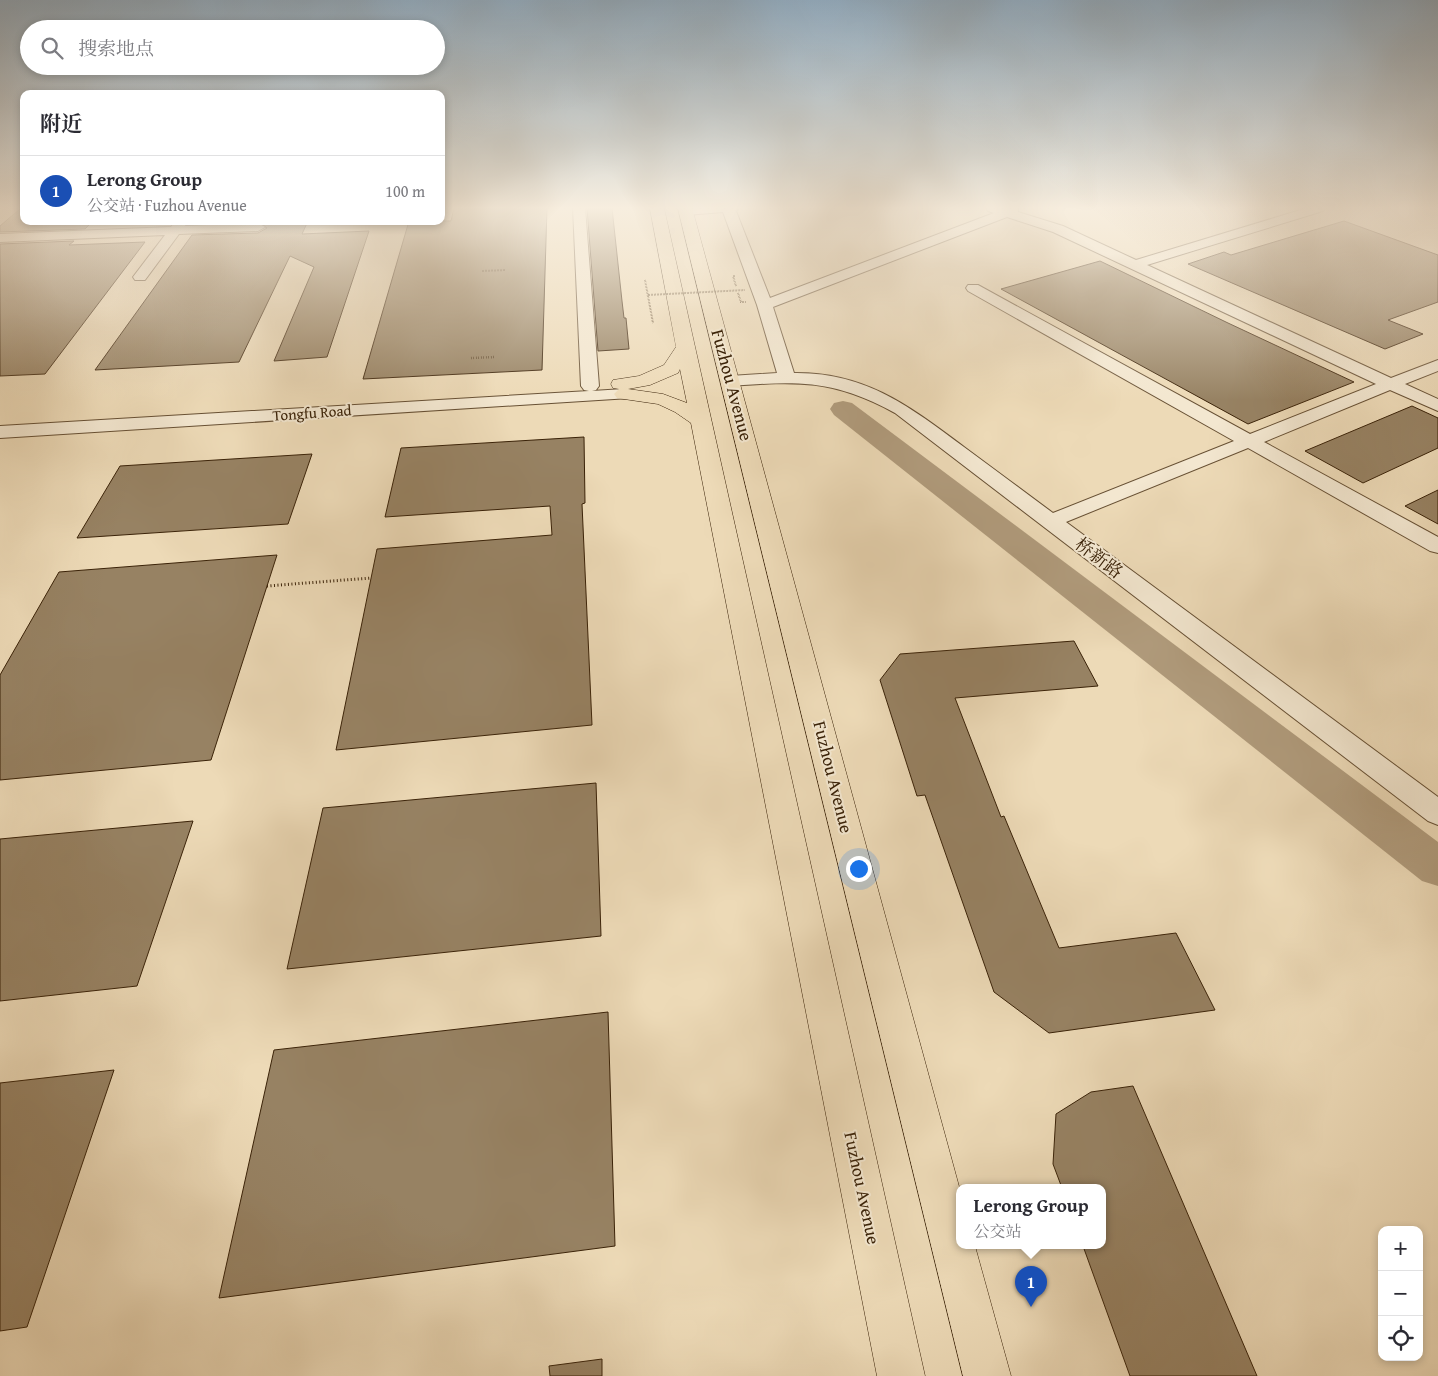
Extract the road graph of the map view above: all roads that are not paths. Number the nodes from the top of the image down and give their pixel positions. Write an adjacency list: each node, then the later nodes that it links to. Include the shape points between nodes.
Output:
1 (144, 272): 8 (street)
2 (583, 272): 16 (street)
3 (680, 272): 11 (main road, Fuzhou Avenue)
4 (696, 272): 14 (main road, Fuzhou Avenue)
5 (752, 272): 10 (street)
6 (847, 272): 10 (street)
7 (1150, 272): 15 (street)
8 (140, 277)
9 (973, 288): 22 (street)
10 (765, 305): 13 (street)
11 (685, 347): 17 (main road, via 672,369); 19 (main road, Fuzhou Avenue)
12 (1438, 365): 15 (street)
13 (787, 377): 14 (street, 桥新路); 23 (street, 桥新路, via 850,384 879,396)
14 (730, 381): 27 (main road, Fuzhou Avenue)
15 (1390, 384): 18 (street); 22 (street)
16 (590, 386): 17 (street, Tongfu Road); 20 (street, Tongfu Road)
17 (622, 389): 19 (main road, via 680,405); 21 (street, Tongfu Road)
18 (1438, 406)
19 (700, 421): 26 (main road, Fuzhou Avenue)
20 (0, 425)
21 (0, 432)
22 (1251, 440): 23 (street); 24 (street)
23 (1051, 521): 25 (street, 桥新路)
24 (1438, 546)
25 (1438, 814)
26 (901, 1376)
27 (987, 1376)

